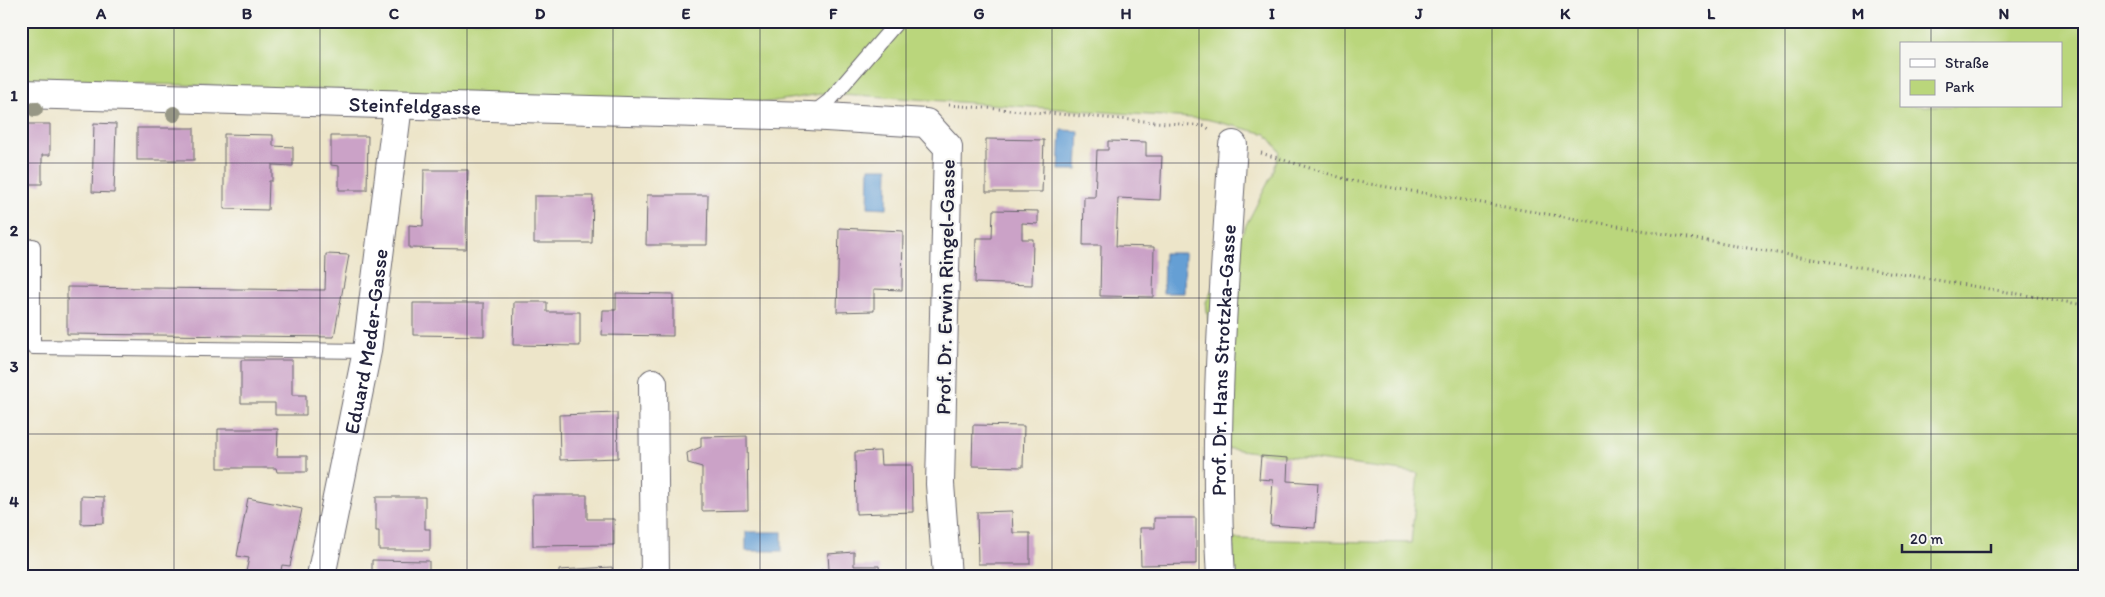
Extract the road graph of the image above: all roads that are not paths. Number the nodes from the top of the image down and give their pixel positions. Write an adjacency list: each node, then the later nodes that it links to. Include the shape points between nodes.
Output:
1 (898, 21): 4 (lane, via 829,101)
2 (21, 94): 3 (street, Steinfeldgasse)
3 (398, 105): 4 (street, Steinfeldgasse); 7 (street, Eduard Meder-Gasse)
4 (809, 116): 11 (street, Prof. Dr. Erwin Ringel-Gasse, via 926,123 948,147 940,484)
5 (1233, 145): 12 (street, Prof. Dr. Hans Strotzka-Gasse, via 1220,348 1217,515)
6 (33, 246): 7 (lane, via 32,347)
7 (367, 351): 9 (street, Eduard Meder-Gasse)
8 (653, 383): 10 (street)
9 (321, 576)
10 (655, 576)
11 (947, 576)
12 (1221, 576)

